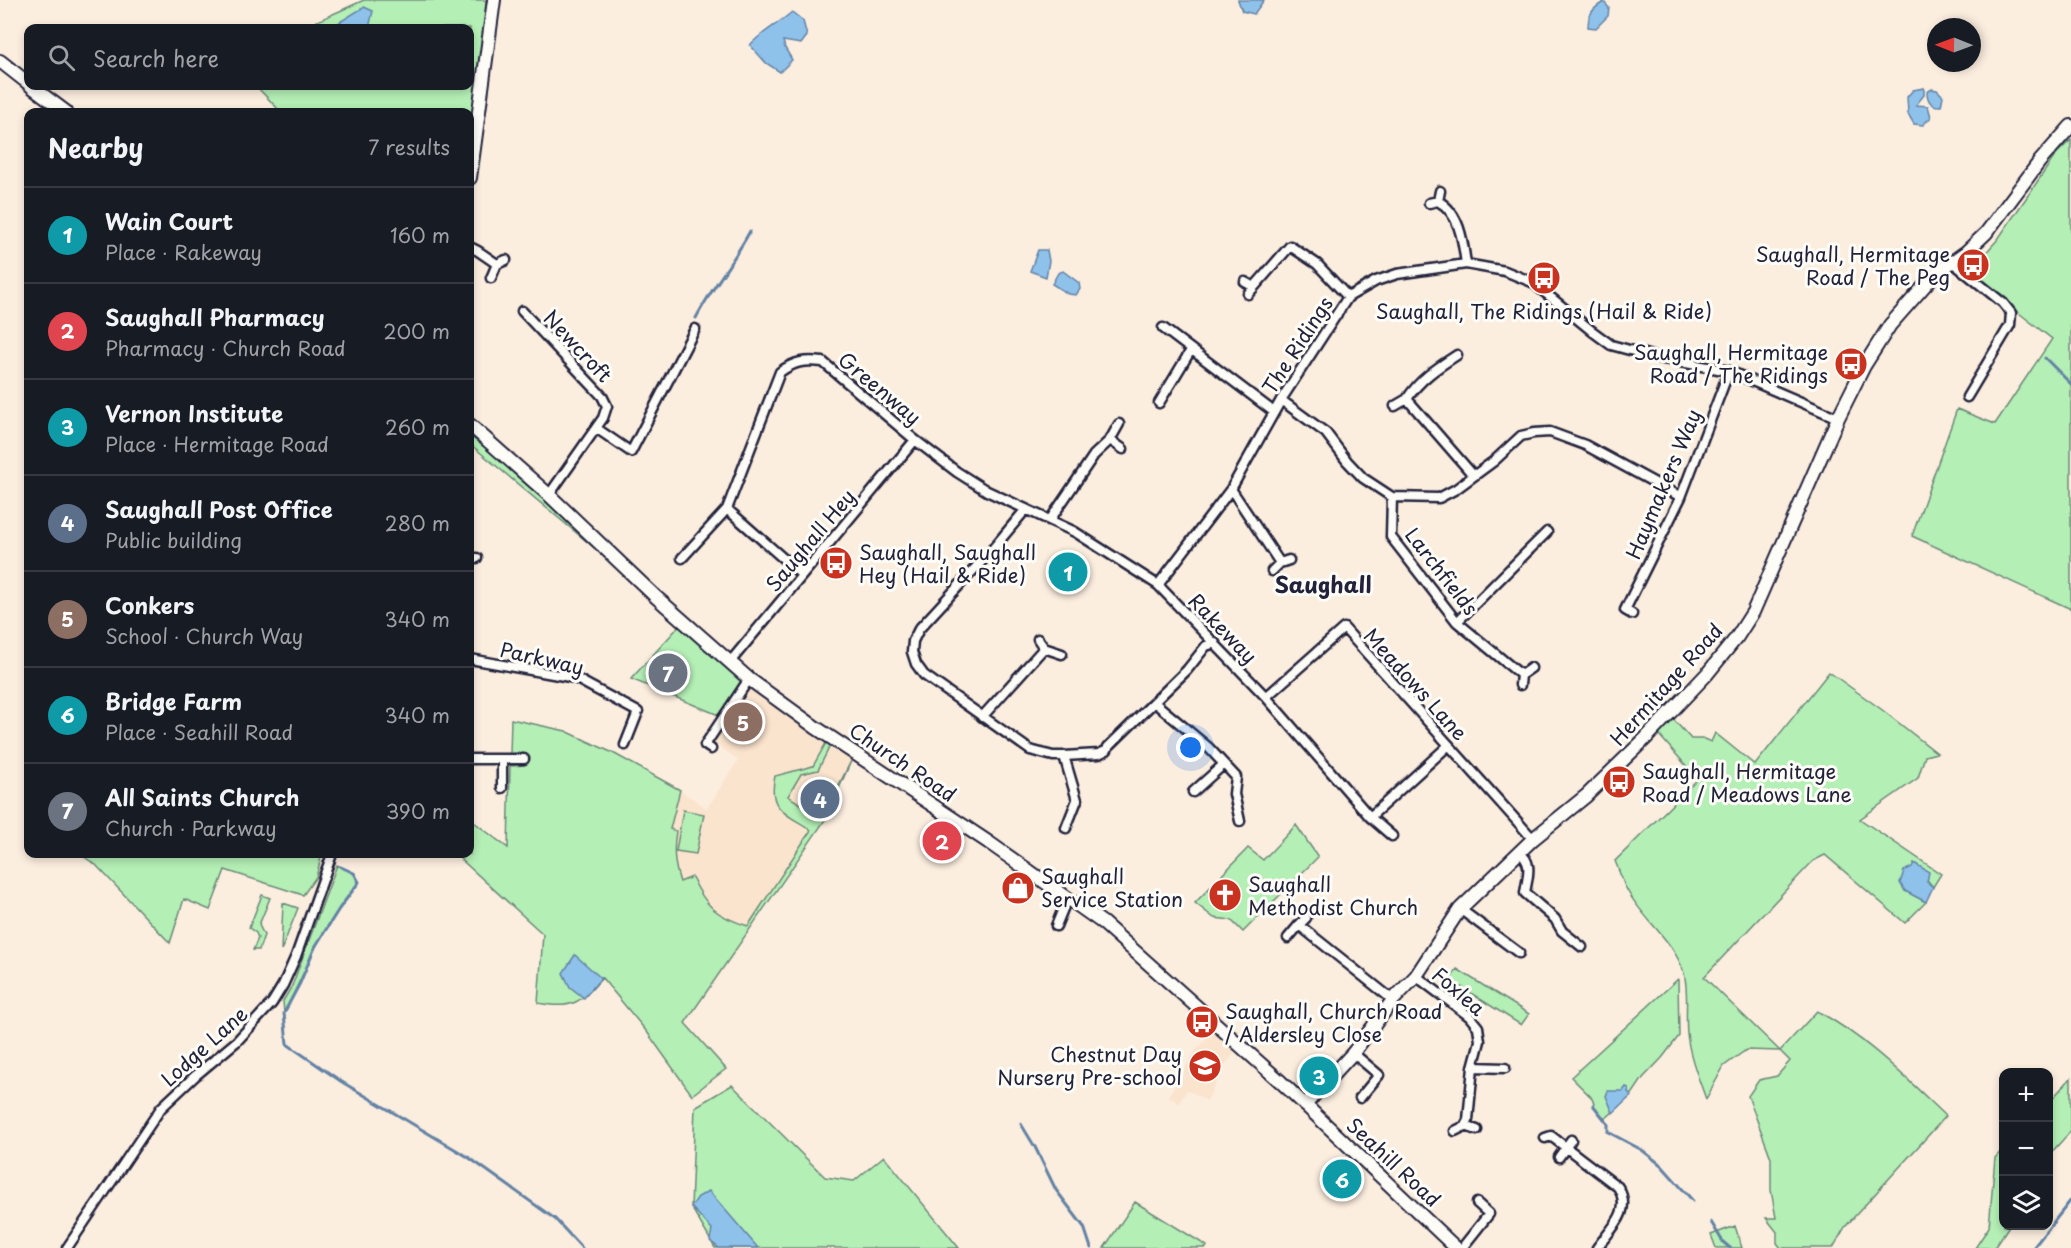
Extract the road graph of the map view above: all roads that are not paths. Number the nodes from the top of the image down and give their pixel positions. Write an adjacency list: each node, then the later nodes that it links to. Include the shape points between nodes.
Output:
1 (494, 0): 7 (street)
2 (0, 61): 3 (street)
3 (24, 79)
4 (38, 90): 5 (street)
5 (61, 108)
6 (2071, 126): 13 (street, Hermitage Road, via 1986,233)
7 (474, 148)
8 (1440, 191): 9 (street)
9 (1438, 201): 10 (street); 15 (street, via 1447,206 1456,221)
10 (1429, 203)
11 (474, 250): 14 (street)
12 (506, 260): 14 (street)
13 (1952, 262): 25 (street, via 2011,313 2010,325); 31 (street, Hermitage Road, via 1934,275 1890,325)
14 (496, 264): 16 (street)
15 (1466, 264): 18 (street, The Ridings, via 1397,274); 24 (street, The Ridings, via 1532,282 1611,345)
16 (491, 278)
17 (1245, 282): 18 (street, via 1251,291 1290,246 1317,264)
18 (1348, 297): 27 (street, The Ridings)
19 (522, 311): 33 (street, Newcroft, via 604,399 607,406)
20 (1163, 328): 22 (street)
21 (695, 329): 33 (street, via 630,456)
22 (1191, 350): 28 (street, via 1163,388); 30 (street)
23 (1457, 354): 26 (street, via 1428,374)
24 (1729, 371): 31 (street, The Ridings); 42 (street, Haymakers Way)
25 (1967, 397)
26 (1407, 399): 29 (street); 38 (street)
27 (1281, 400): 30 (street, The Ridings); 41 (street, via 1326,433 1363,478)
28 (1159, 403)
29 (1395, 406)
30 (1274, 412): 39 (street, The Ridings)
31 (1838, 418): 81 (street, Hermitage Road, via 1757,601 1737,637 1646,738 1586,796)
32 (1119, 424): 36 (street)
33 (596, 428): 40 (street, Newcroft)
34 (474, 429): 40 (street, Church Road)
35 (915, 440): 43 (street, Greenway, via 957,472); 44 (street, Greenway, via 823,362 804,360 790,364 780,372); 50 (street, Saughall Hey)
36 (1110, 440): 37 (street); 46 (street, via 1094,455)
37 (1123, 449)
38 (1473, 476): 41 (street, via 1439,498); 42 (street, via 1521,436 1550,432 1585,445)
39 (1231, 489): 49 (street, via 1284,561); 51 (street, The Ridings)
40 (549, 495): 59 (street, Church Road)
41 (1392, 497): 53 (street, Larchfields, via 1391,537)
42 (1681, 497): 52 (street, Haymakers Way)
43 (1017, 505): 45 (street, Rakeway)
44 (727, 509): 48 (street, Greenway); 50 (street)
45 (1026, 510): 46 (street, Rakeway); 66 (street, via 919,629 913,641 912,652 924,675)
46 (1050, 520): 51 (street, Rakeway)
47 (1547, 532): 53 (street)
48 (682, 558)
49 (1272, 571)
50 (802, 575): 59 (street, Saughall Hey)
51 (1158, 585): 55 (street, Rakeway)
52 (1625, 610)
53 (1457, 622): 61 (street, Larchfields)
54 (1038, 639): 56 (street)
55 (1215, 643): 64 (street, Rakeway); 65 (street, via 1206,646)
56 (1044, 648): 57 (street); 66 (street)
57 (1062, 654)
58 (474, 660): 67 (street, Parkway, via 575,678 638,712)
59 (730, 662): 62 (street, Church Road)
60 (1531, 668): 61 (street)
61 (1521, 675): 63 (street)
62 (750, 680): 68 (street); 84 (street, Church Road)
63 (1520, 684)
64 (1266, 697): 69 (street, Meadows Lane, via 1344,628); 77 (street, Rakeway)
65 (1155, 703): 70 (street, via 1107,750); 74 (street, via 1208,747)
66 (982, 717): 70 (street, via 1030,750)
67 (626, 745)
68 (704, 745)
69 (1449, 745): 77 (street); 81 (street, Meadows Lane)
70 (1064, 756): 79 (street, via 1077,800)
71 (474, 759): 72 (street)
72 (502, 759): 73 (street); 75 (street)
73 (524, 759)
74 (1226, 768): 76 (street); 78 (street, via 1236,777 1234,794)
75 (502, 788)
76 (1193, 792)
77 (1370, 817): 80 (street, Rakeway)
78 (1240, 821)
79 (1066, 828)
80 (1392, 836)
81 (1533, 839): 82 (street, Hermitage Road)
82 (1519, 853): 85 (street, Hermitage Road); 88 (street, via 1529,862 1524,893)
83 (331, 858): 104 (street, Lodge Lane, via 296,956 272,1004 237,1041 161,1108)
84 (1067, 898): 86 (street); 96 (street, Church Road, via 1128,945)
85 (1461, 909): 89 (street); 90 (street, Hermitage Road)
86 (1056, 926)
87 (1288, 938): 91 (street, via 1302,922)
88 (1582, 947)
89 (1519, 953)
90 (1416, 976): 91 (street, Hermitage Road); 93 (street, Foxlea, via 1478,1027 1480,1041)
91 (1393, 1000): 92 (street, Hermitage Road)
92 (1353, 1053): 95 (street, via 1379,1075); 96 (street, Hermitage Road)
93 (1473, 1067): 94 (street); 97 (street, Foxlea, via 1471,1107)
94 (1505, 1068)
95 (1360, 1098)
96 (1305, 1106): 105 (street, Seahill Road)
97 (1465, 1126): 98 (street); 99 (street)
98 (1477, 1130)
99 (1455, 1131)
100 (1550, 1134): 101 (street)
101 (1568, 1144): 102 (street); 107 (street, via 1617,1187 1624,1200 1623,1212)
102 (1559, 1157)
103 (1477, 1203): 106 (street, via 1489,1214)
104 (67, 1248)
105 (1455, 1248)
106 (1462, 1248)
107 (1597, 1248)

